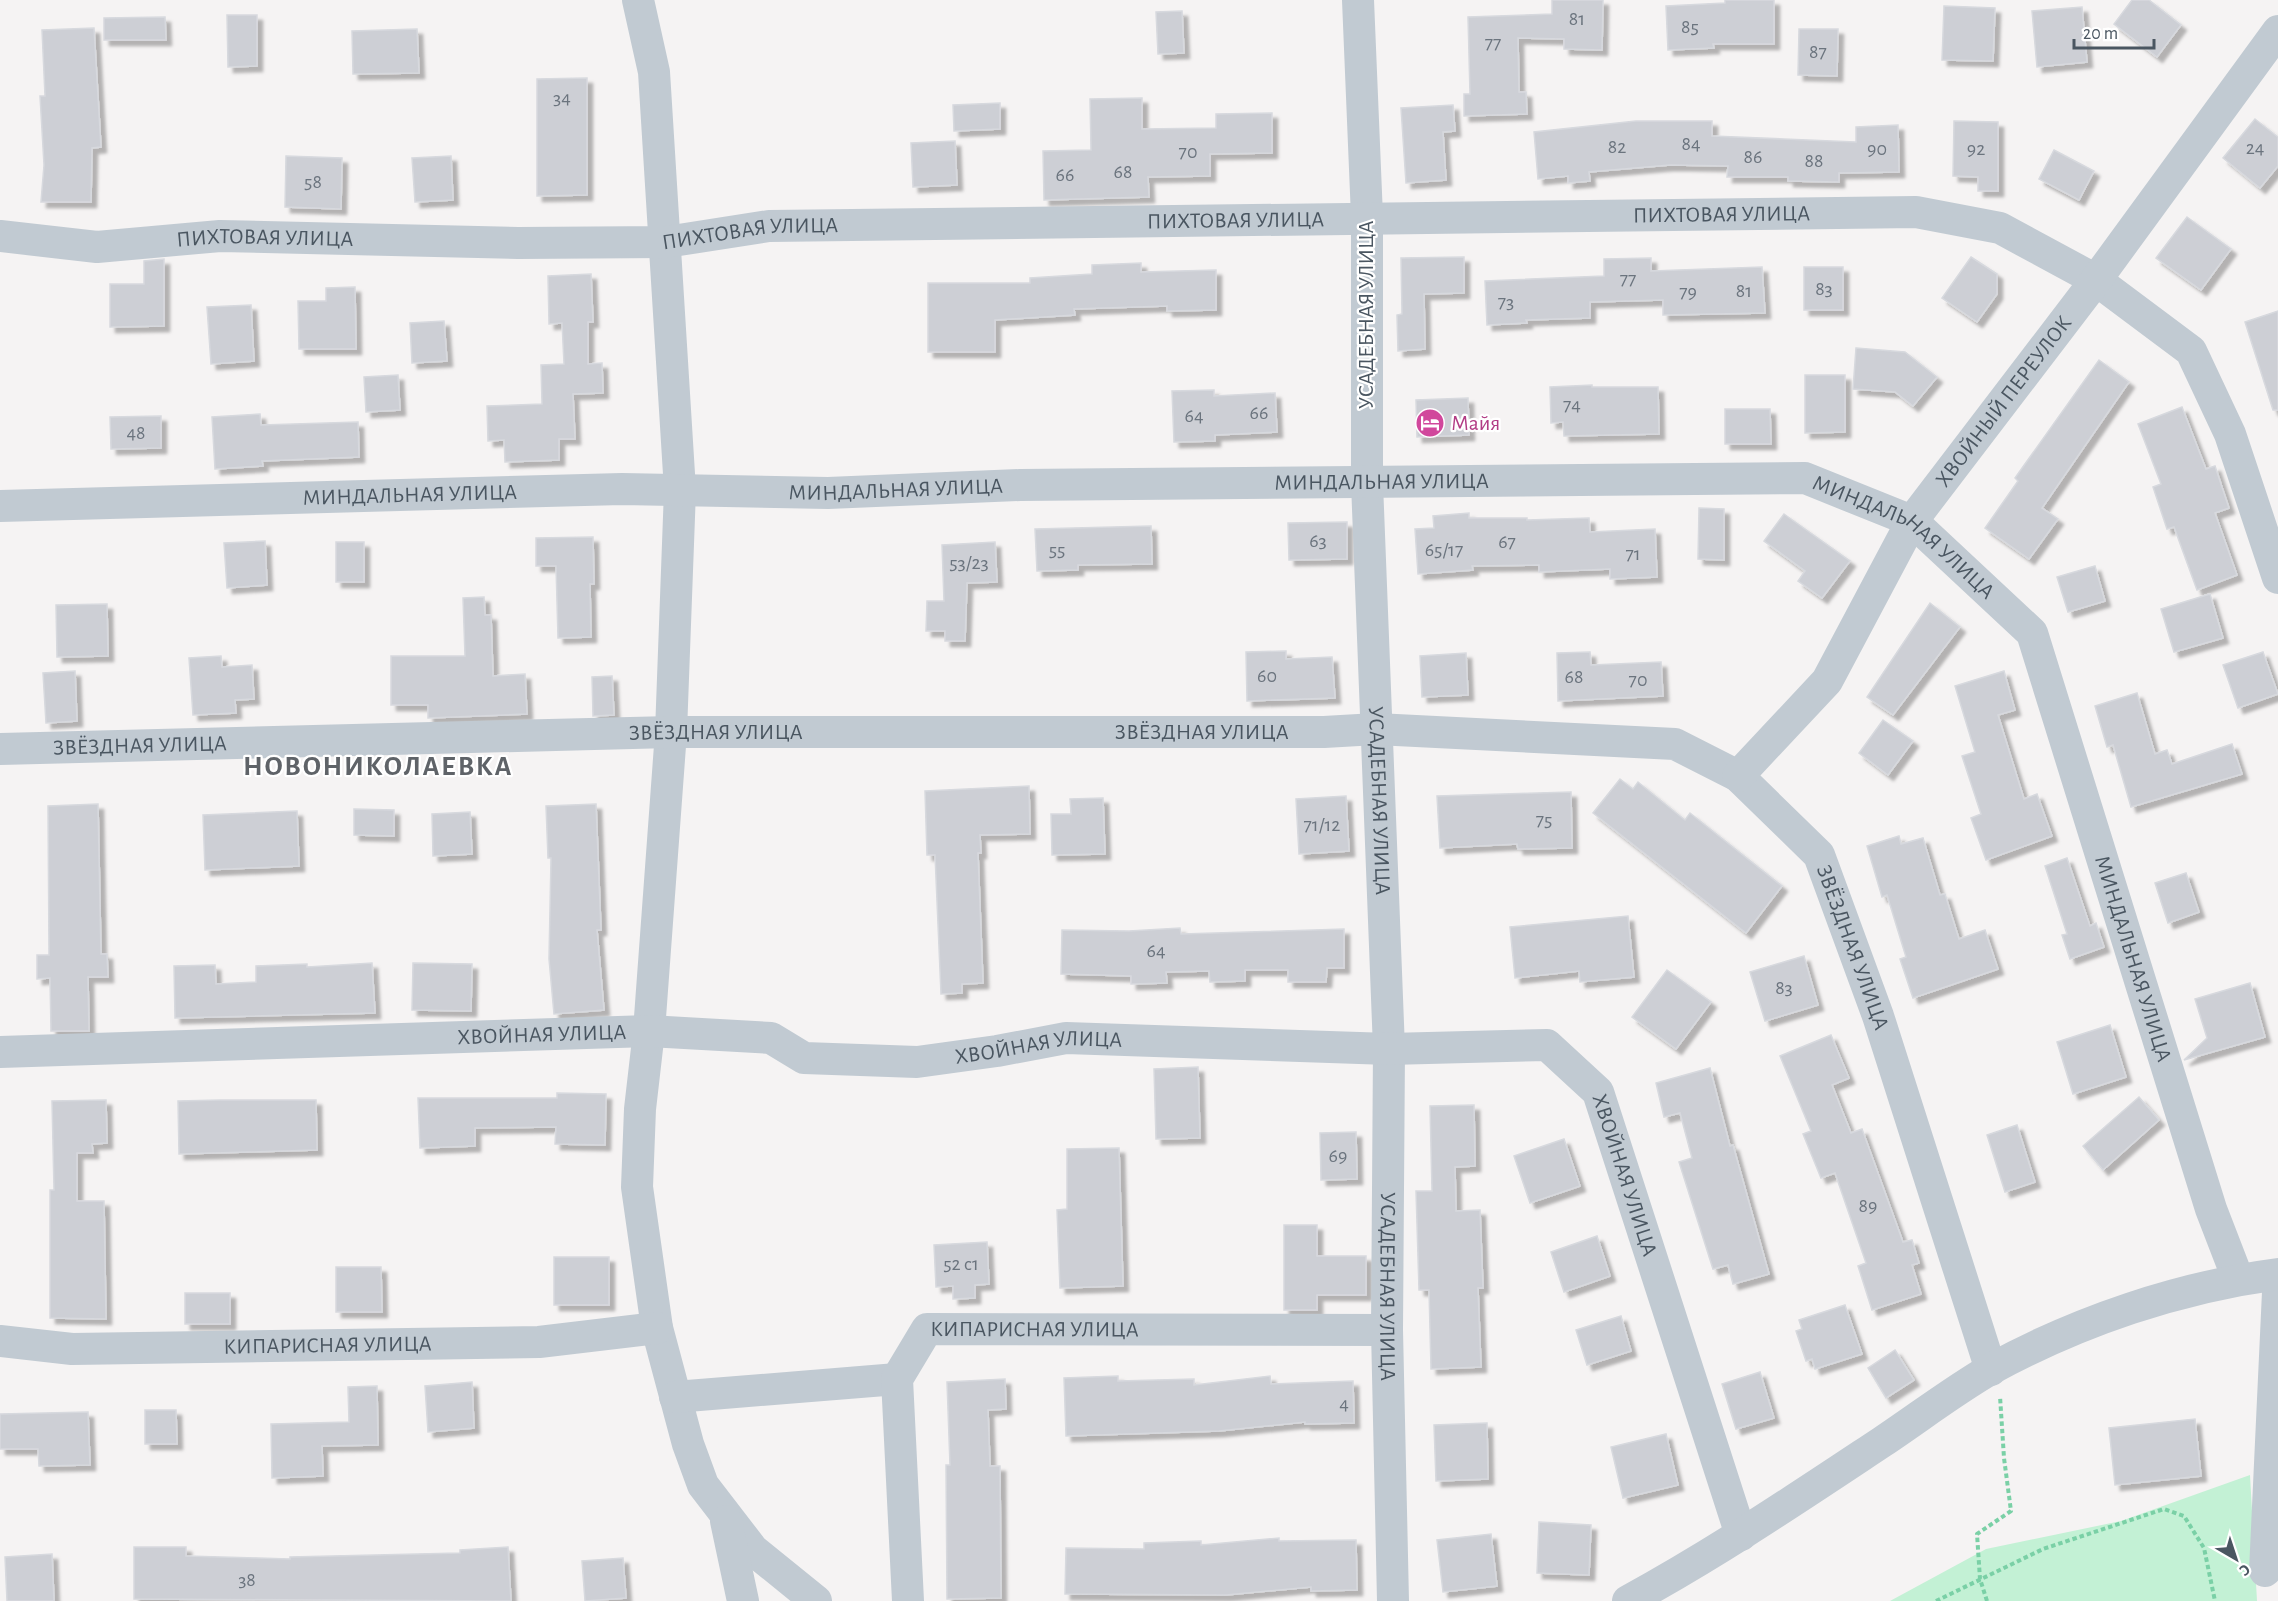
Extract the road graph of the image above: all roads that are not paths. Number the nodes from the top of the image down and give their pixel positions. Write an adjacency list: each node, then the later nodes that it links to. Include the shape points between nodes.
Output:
1 (638, 0): 6 (street, via 654,72)
2 (1358, 0): 4 (street, УСАДЕБНАЯ УЛИЦА)
3 (2278, 31): 7 (street, ХВОЙНЫЙ ПЕРЕУЛОК)
4 (1367, 217): 6 (street, ПИХТОВАЯ УЛИЦА, via 769,226); 7 (street, ПИХТОВАЯ УЛИЦА, via 1916,212 2000,228); 8 (street, УСАДЕБНАЯ УЛИЦА)
5 (0, 236): 6 (street, ПИХТОВАЯ УЛИЦА, via 97,247 220,236)
6 (666, 242): 9 (street)
7 (2096, 280): 11 (street, ХВОЙНЫЙ ПЕРЕУЛОК); 12 (street, ПИХТОВАЯ УЛИЦА, via 2191,351 2230,434)
8 (1366, 483): 9 (street, МИНДАЛЬНАЯ УЛИЦА, via 1020,485 828,493); 11 (street, МИНДАЛЬНАЯ УЛИЦА, via 1805,478); 13 (street, УСАДЕБНАЯ УЛИЦА)
9 (680, 490): 10 (street, МИНДАЛЬНАЯ УЛИЦА); 14 (street)
10 (0, 506)
11 (1912, 521): 16 (street, ХВОЙНЫЙ ПЕРЕУЛОК, via 1827,681); 21 (street, МИНДАЛЬНАЯ УЛИЦА, via 2032,633 2208,1198)
12 (2278, 578)
13 (1376, 729): 14 (street, ЗВЁЗДНАЯ УЛИЦА); 16 (street, ЗВЁЗДНАЯ УЛИЦА, via 1675,744); 18 (street, УСАДЕБНАЯ УЛИЦА)
14 (671, 732): 15 (street, ЗВЁЗДНАЯ УЛИЦА); 17 (street)
15 (0, 749)
16 (1738, 776): 26 (street, ЗВЁЗДНАЯ УЛИЦА, via 1819,855 1878,1016)
17 (649, 1031): 18 (street, ХВОЙНАЯ УЛИЦА, via 771,1038 804,1058 917,1062 1066,1038); 19 (street, ХВОЙНАЯ УЛИЦА); 23 (street, via 637,1187)
18 (1389, 1048): 24 (street, УСАДЕБНАЯ УЛИЦА); 30 (street, ХВОЙНАЯ УЛИЦА, via 1547,1045 1598,1092)
19 (0, 1052)
20 (2278, 1274): 21 (street)
21 (2238, 1279): 26 (street, via 2074,1329)
22 (2278, 1292): 31 (street)
23 (657, 1328): 25 (street, КИПАРИСНАЯ УЛИЦА, via 538,1342 72,1349); 28 (street)
24 (1387, 1330): 27 (street, КИПАРИСНАЯ УЛИЦА, via 927,1329); 35 (street, УСАДЕБНАЯ УЛИЦА)
25 (0, 1341)
26 (1990, 1370): 30 (street)
27 (897, 1379): 28 (street); 34 (street)
28 (675, 1396): 29 (street, via 703,1485)
29 (725, 1518): 32 (street); 33 (street, via 753,1550)
30 (1741, 1535): 36 (street)
31 (2265, 1571)
32 (743, 1601)
33 (816, 1601)
34 (908, 1601)
35 (1393, 1601)
36 (1628, 1601)

